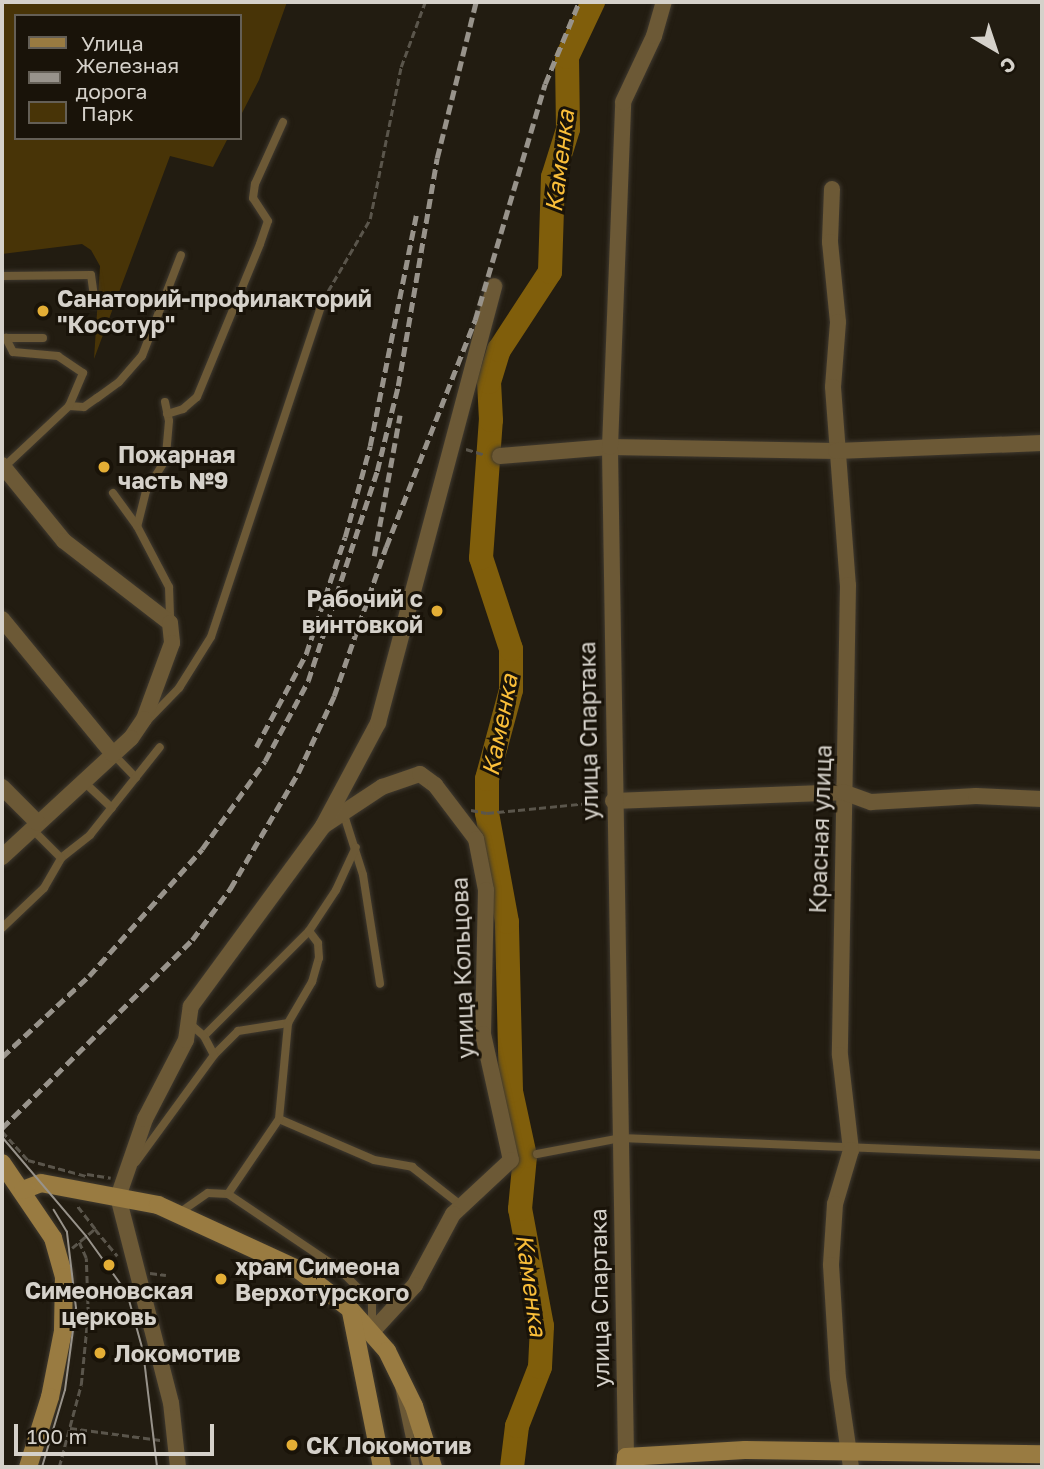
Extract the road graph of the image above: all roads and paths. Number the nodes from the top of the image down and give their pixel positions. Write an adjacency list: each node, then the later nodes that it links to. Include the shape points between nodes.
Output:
1 (425, 2): 8 (path, via 401,67 370,219)
2 (664, 2): 16 (street, улица Спартака, via 654,36 623,102)
3 (284, 122): 14 (lane, via 255,184 253,198 268,221 260,244 197,397 183,410)
4 (832, 189): 17 (street, Красная улица, via 830,242 838,322 833,387)
5 (181, 255): 13 (lane, via 142,356 97,398 84,407)
6 (2, 276): 9 (lane, via 91,275)
7 (494, 286): 37 (street, via 378,723)
8 (323, 300): 24 (lane, via 211,637 179,688)
9 (94, 303)
10 (4, 337): 11 (lane); 13 (lane, via 13,352 58,356 83,373)
11 (43, 338)
12 (165, 402): 14 (lane)
13 (69, 407): 19 (lane)
14 (167, 414): 21 (lane, via 166,458 146,491)
15 (1042, 443): 17 (street)
16 (610, 447): 17 (street); 18 (street); 32 (street, улица Спартака)
17 (836, 452): 30 (street, Красная улица, via 848,585)
18 (500, 456)
19 (3, 466): 23 (street, via 64,541)
20 (113, 493): 21 (lane)
21 (137, 526): 23 (lane, via 169,587)
22 (2, 619): 26 (street)
23 (170, 622): 24 (street, via 172,643 144,719)
24 (131, 738): 26 (street)
25 (160, 747): 27 (lane)
26 (113, 754): 27 (lane); 28 (street)
27 (136, 778): 34 (lane)
28 (84, 782): 34 (lane); 36 (street)
29 (2, 787): 36 (street)
30 (843, 792): 31 (street, via 871,802 976,796); 32 (street); 51 (street, Красная улица, via 840,1055)
31 (1042, 799)
32 (613, 801): 33 (path, via 486,813); 50 (street, улица Спартака)
33 (454, 806): 35 (street, улица Кольцова, via 420,774 410,774 382,787); 60 (street, улица Кольцова, via 476,839 486,890 483,1034 510,1160)
34 (112, 808): 40 (lane, via 90,835)
35 (344, 815): 37 (street, улица Кольцова); 38 (lane)
36 (35, 826): 39 (street); 40 (lane)
37 (323, 826): 44 (street, улица Кольцова, via 268,906 209,978 191,1006)
38 (356, 847): 42 (lane, via 336,890); 43 (lane)
39 (2, 857)
40 (61, 858): 41 (lane, via 44,888)
41 (2, 928)
42 (309, 931): 45 (lane, via 319,958 312,982); 46 (lane)
43 (380, 984)
44 (189, 1023): 46 (lane); 57 (street, улица Кольцова, via 186,1040 145,1119)
45 (288, 1023): 47 (lane, via 238,1031); 48 (lane)
46 (204, 1036): 47 (lane)
47 (214, 1055): 57 (lane)
48 (279, 1119): 59 (lane); 60 (lane, via 374,1160 412,1167 441,1185)
49 (2, 1131): 53 (path)
50 (621, 1138): 51 (lane); 52 (lane); 70 (street, улица Спартака)
51 (850, 1150): 54 (lane); 69 (street, Красная улица, via 835,1204 831,1265 838,1378)
52 (537, 1154)
53 (23, 1155)
54 (1042, 1155)
55 (4, 1166): 58 (street)
56 (87, 1174): 57 (path)
57 (124, 1183): 58 (street, via 41,1183); 61 (street); 67 (street)
58 (23, 1190): 71 (street, via 53,1238 64,1277 63,1331)
59 (228, 1194): 61 (lane, via 208,1193); 64 (lane, via 339,1269 372,1303)
60 (462, 1206): 64 (street, улица Кольцова, via 453,1214 415,1285)
61 (179, 1213): 63 (street, via 299,1270)
62 (79, 1242): 66 (path, via 86,1258 88,1314)
63 (350, 1309): 64 (street); 74 (street)
64 (372, 1332): 65 (street)
65 (400, 1373): 75 (lane, via 399,1399); 76 (street)
66 (70, 1428): 67 (path, via 126,1432); 72 (path)
67 (176, 1445): 73 (street)
68 (1042, 1454): 69 (street)
69 (851, 1460): 70 (street, via 744,1450)
70 (625, 1462)
71 (28, 1467)
72 (59, 1467)
73 (178, 1467)
74 (382, 1467)
75 (416, 1467)
76 (433, 1467)

